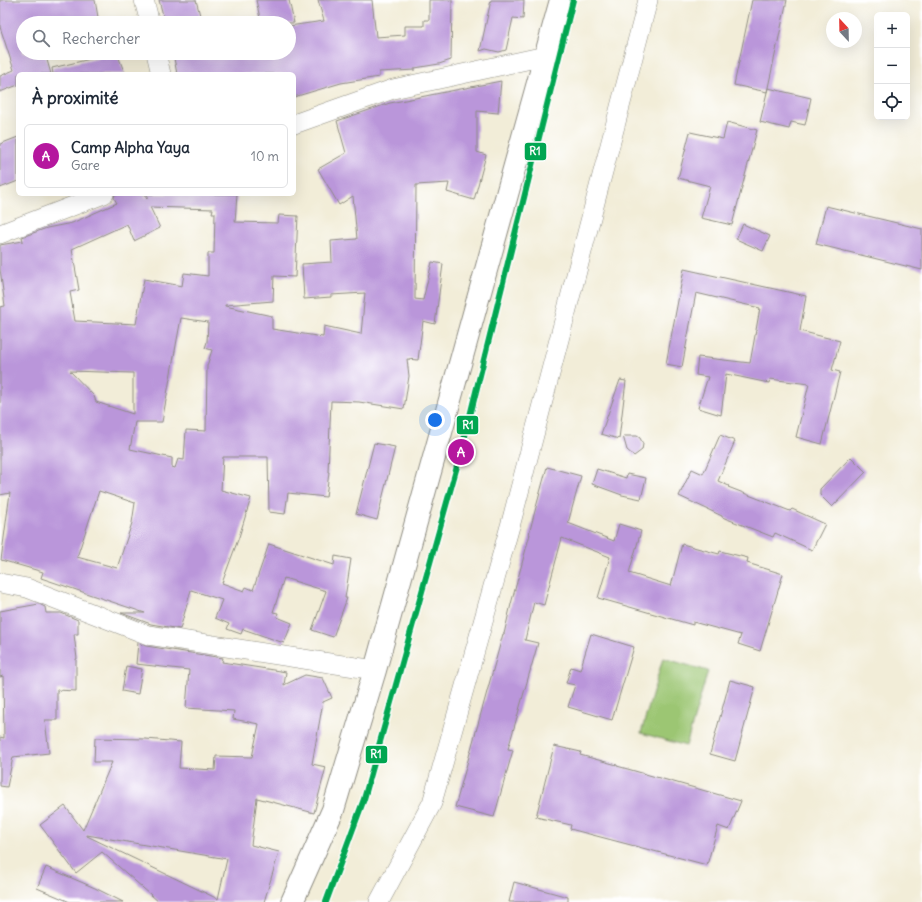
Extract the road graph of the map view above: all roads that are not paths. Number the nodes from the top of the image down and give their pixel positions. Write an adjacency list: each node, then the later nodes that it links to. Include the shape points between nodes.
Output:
1 (144, 0): 4 (street)
2 (561, 0): 5 (street)
3 (648, 0): 14 (street, via 512,519 432,803)
4 (148, 16)
5 (545, 56): 8 (street, via 394,89); 12 (street)
6 (158, 60): 7 (street)
7 (161, 72)
8 (296, 123)
9 (99, 196): 10 (street)
10 (0, 234)
11 (0, 583): 12 (street, via 27,588 148,635)
12 (374, 670): 13 (street, via 333,810)
13 (292, 902)
14 (379, 902)

